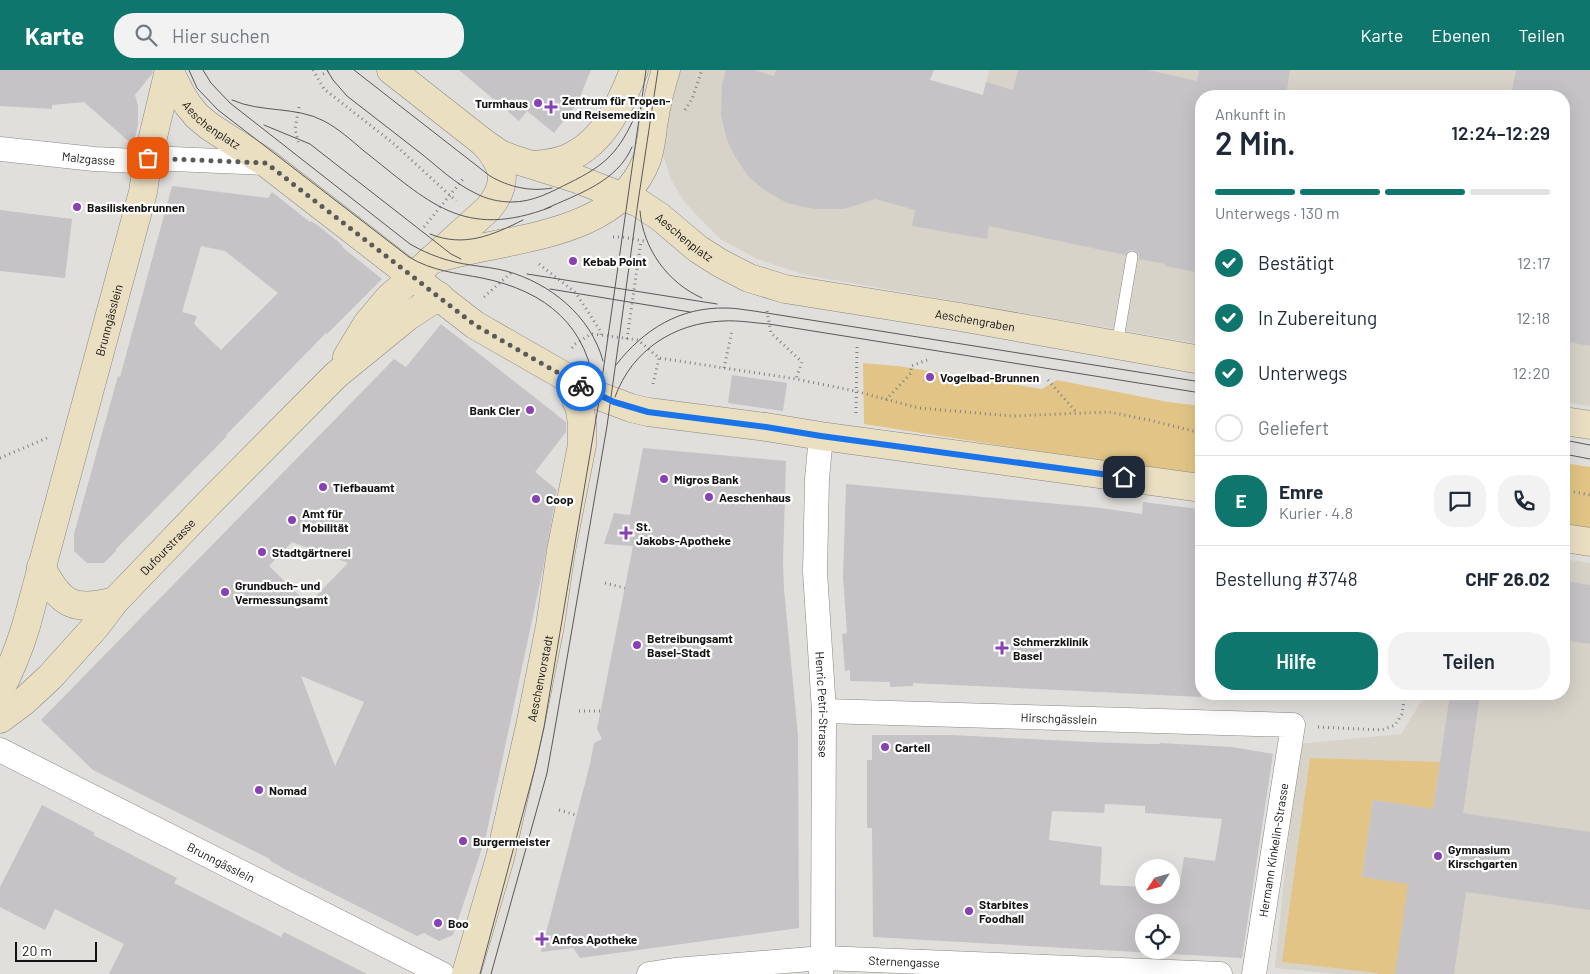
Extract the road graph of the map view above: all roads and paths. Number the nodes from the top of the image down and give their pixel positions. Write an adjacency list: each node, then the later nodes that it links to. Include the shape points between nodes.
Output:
1 (169, 70): 14 (main road, Brunngässlein); 15 (main road, Aeschenplatz, via 197,116)
2 (313, 70): 18 (path, via 324,89 393,143)
3 (332, 70): 8 (path)
4 (391, 70): 11 (main road, Aeschenplatz)
5 (634, 70): 16 (main road, via 619,107 600,134 584,149 560,161)
6 (666, 70): 19 (main road, via 647,159)
7 (702, 70): 10 (path, via 692,99)
8 (323, 74)
9 (299, 107): 12 (path, via 296,129)
10 (681, 117)
11 (484, 143): 16 (main road, Aeschenplatz, via 500,154); 25 (main road, Aeschenplatz, via 500,168 502,183 498,195 488,209)
12 (299, 145)
13 (0, 149): 14 (street, Malzgasse, via 94,159 136,161)
14 (148, 158): 15 (street, Malzgasse); 49 (main road, Brunngässlein, via 143,192)
15 (266, 163): 25 (main road, Aeschenplatz)
16 (531, 166): 19 (main road, Aeschenplatz)
17 (464, 179): 18 (path)
18 (451, 196): 20 (path)
19 (622, 196): 25 (main road, via 598,213 562,230 463,251); 26 (main road, Aeschenplatz, via 654,212 698,249)
20 (422, 230)
21 (641, 241): 32 (path)
22 (1132, 257): 33 (lane)
23 (536, 261): 31 (path, via 576,293)
24 (518, 266): 28 (path)
25 (422, 268): 27 (main road, Aeschenplatz); 40 (main road, Dufourstrasse, via 388,299 367,324)
26 (749, 278): 33 (main road, Aeschengraben, via 793,290)
27 (439, 296): 40 (main road, Dufourstrasse, via 407,317); 41 (main road, Aeschenplatz, via 475,325)
28 (483, 298)
29 (766, 306): 42 (path, via 771,333 802,362)
30 (732, 331): 39 (path)
31 (601, 335): 32 (path); 35 (path, via 591,334 575,344)
32 (627, 339): 36 (path, via 638,340)
33 (1117, 345): 38 (main road, Aeschengraben)
34 (857, 348): 44 (path)
35 (571, 351)
36 (659, 358): 39 (path); 45 (path)
37 (930, 359): 46 (path, via 911,366 911,372)
38 (1195, 359)
39 (724, 368): 42 (path)
40 (336, 375): 63 (main road, Dufourstrasse)
41 (568, 379): 45 (main road, Aeschenplatz, via 631,408); 78 (main road, Aeschenvorstadt, via 580,410 582,445 530,726 500,858)
42 (796, 379): 44 (path)
43 (1048, 380): 47 (path)
44 (855, 392): 46 (path); 48 (path)
45 (650, 400): 53 (main road, via 766,427)
46 (886, 400): 47 (path, via 919,408 1012,416)
47 (1077, 413): 52 (path, via 1109,412)
48 (856, 414)
49 (81, 422): 54 (path); 60 (main road, Brunngässlein)
50 (1570, 422): 51 (main road)
51 (1590, 425)
52 (1195, 432)
53 (821, 436): 55 (main road); 68 (street, Henric Petri-Strasse, via 815,572)
54 (0, 458)
55 (1195, 487)
56 (1570, 491): 57 (path)
57 (1590, 495)
58 (1570, 539): 59 (main road)
59 (1590, 542)
60 (41, 567): 63 (main road, via 54,590 73,604 85,607); 64 (main road, Brunngässlein, via 19,649)
61 (605, 583): 62 (path)
62 (625, 588)
63 (115, 601): 69 (main road, Dufourstrasse, via 50,677)
64 (0, 690)
65 (1404, 700): 70 (path, via 1402,714 1395,725 1382,730)
66 (579, 711): 67 (path)
67 (604, 711)
68 (824, 711): 70 (street, Hirschgässlein); 74 (street, Henric Petri-Strasse)
69 (0, 719)
70 (1293, 725): 81 (street, Hermann Kinkelin-Strasse)
71 (0, 750): 77 (street, Brunngässlein)
72 (560, 810): 73 (path)
73 (576, 815)
74 (822, 966): 75 (street, Sternengasse); 76 (street, Sternengasse)
75 (675, 972): 79 (street, Sternengasse)
76 (1129, 972): 80 (street, Sternengasse)
77 (442, 974)
78 (466, 974)
79 (649, 974)
80 (1220, 974)
81 (1254, 974)

